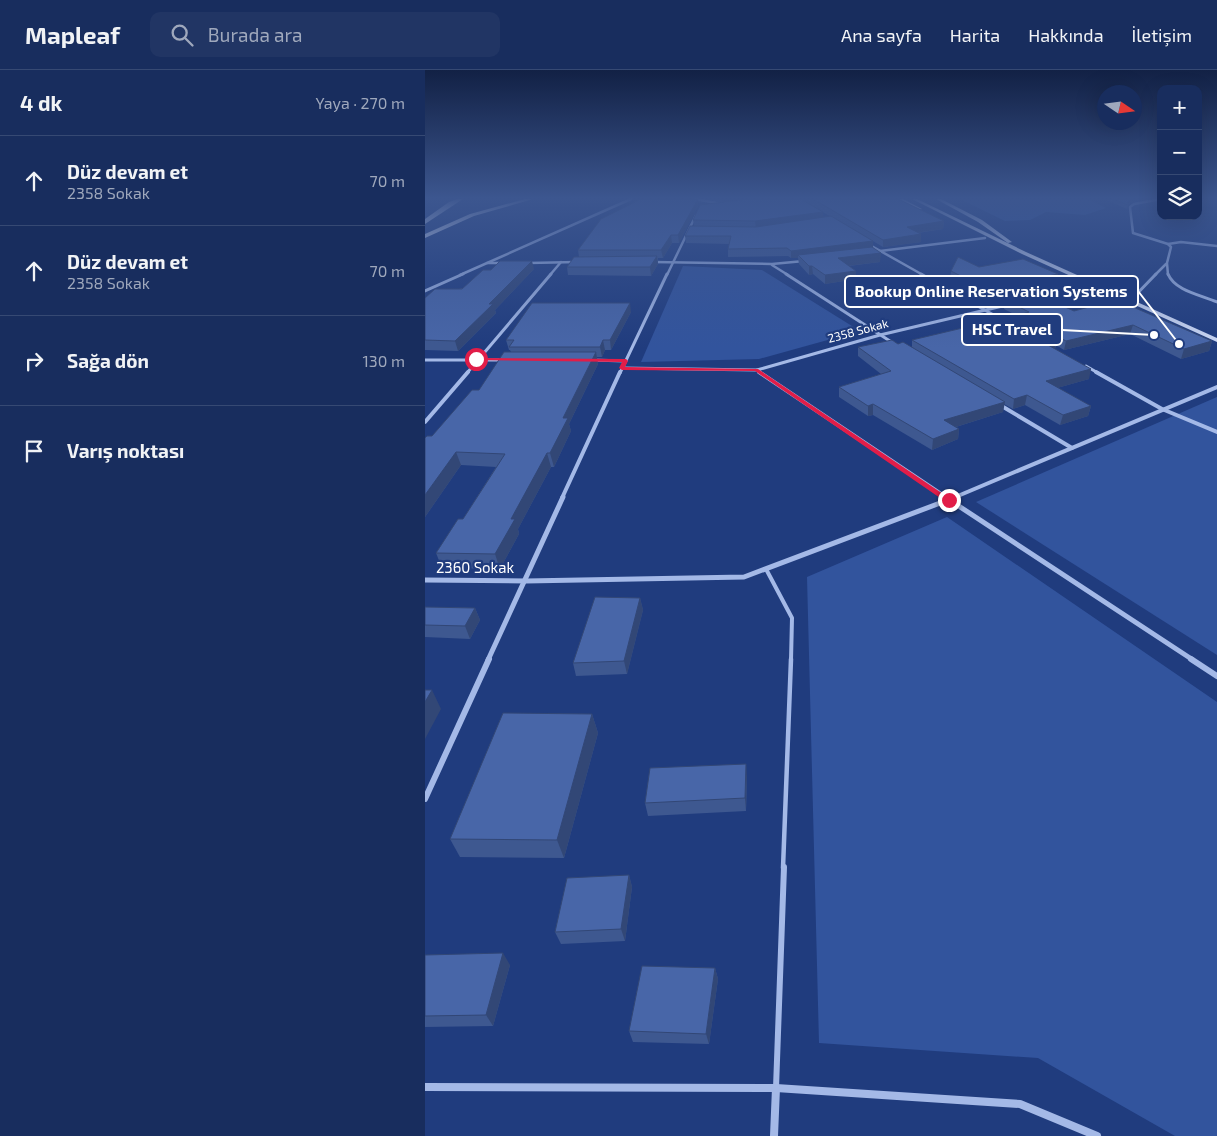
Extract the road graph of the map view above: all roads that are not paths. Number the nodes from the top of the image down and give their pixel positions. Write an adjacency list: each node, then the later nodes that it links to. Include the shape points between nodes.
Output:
1 (519, 249): 18 (street)
2 (679, 249): 14 (street)
3 (875, 249): 10 (street)
4 (904, 249): 10 (street)
5 (1013, 249): 12 (street)
6 (1015, 249): 12 (street)
7 (1016, 249): 12 (street)
8 (1018, 249): 12 (street)
9 (1170, 249): 22 (street)
10 (880, 252): 11 (street); 29 (street)
11 (870, 253)
12 (1024, 253): 23 (street)
13 (811, 260): 21 (street)
14 (673, 261): 17 (street); 21 (street); 38 (street)
15 (561, 262): 16 (street); 20 (street); 34 (street)
16 (580, 262)
17 (645, 262)
18 (487, 263): 19 (street); 24 (street)
19 (506, 263)
20 (524, 263)
21 (772, 264): 31 (street)
22 (1166, 264): 26 (street); 27 (street, via 1169,278 1175,283)
23 (1097, 287): 25 (street); 26 (street)
24 (425, 291)
25 (1031, 300)
26 (1130, 301): 32 (street)
27 (1217, 302)
28 (1012, 304): 29 (street, 2358 Sokak)
29 (983, 309): 30 (street); 31 (street, 2358 Sokak)
30 (1009, 324)
31 (880, 335): 33 (street); 41 (street, 2358 Sokak)
32 (1217, 340)
33 (897, 345)
34 (476, 359): 35 (street); 36 (street); 45 (street)
35 (425, 360)
36 (506, 360)
37 (586, 360): 38 (street)
38 (626, 361): 40 (street)
39 (1085, 366): 44 (street)
40 (622, 368): 41 (street, 2358 Sokak); 51 (street)
41 (757, 370): 48 (street)
42 (1217, 387): 44 (street, 2360 Sokak)
43 (997, 404): 47 (street)
44 (1162, 409): 46 (street); 47 (street, 2360 Sokak)
45 (425, 422)
46 (1217, 432)
47 (1072, 448): 48 (street, 2360 Sokak)
48 (949, 500): 49 (street, 2360 Sokak); 52 (street)
49 (766, 569): 51 (street, 2360 Sokak, via 744,577); 55 (lane, via 792,618)
50 (425, 580): 51 (street, 2360 Sokak)
51 (526, 581): 53 (street)
52 (1217, 676)
53 (425, 799)
54 (425, 1087): 55 (street)
55 (776, 1088): 56 (street); 57 (street, via 1020,1104)
56 (774, 1136)
57 (1097, 1136)

